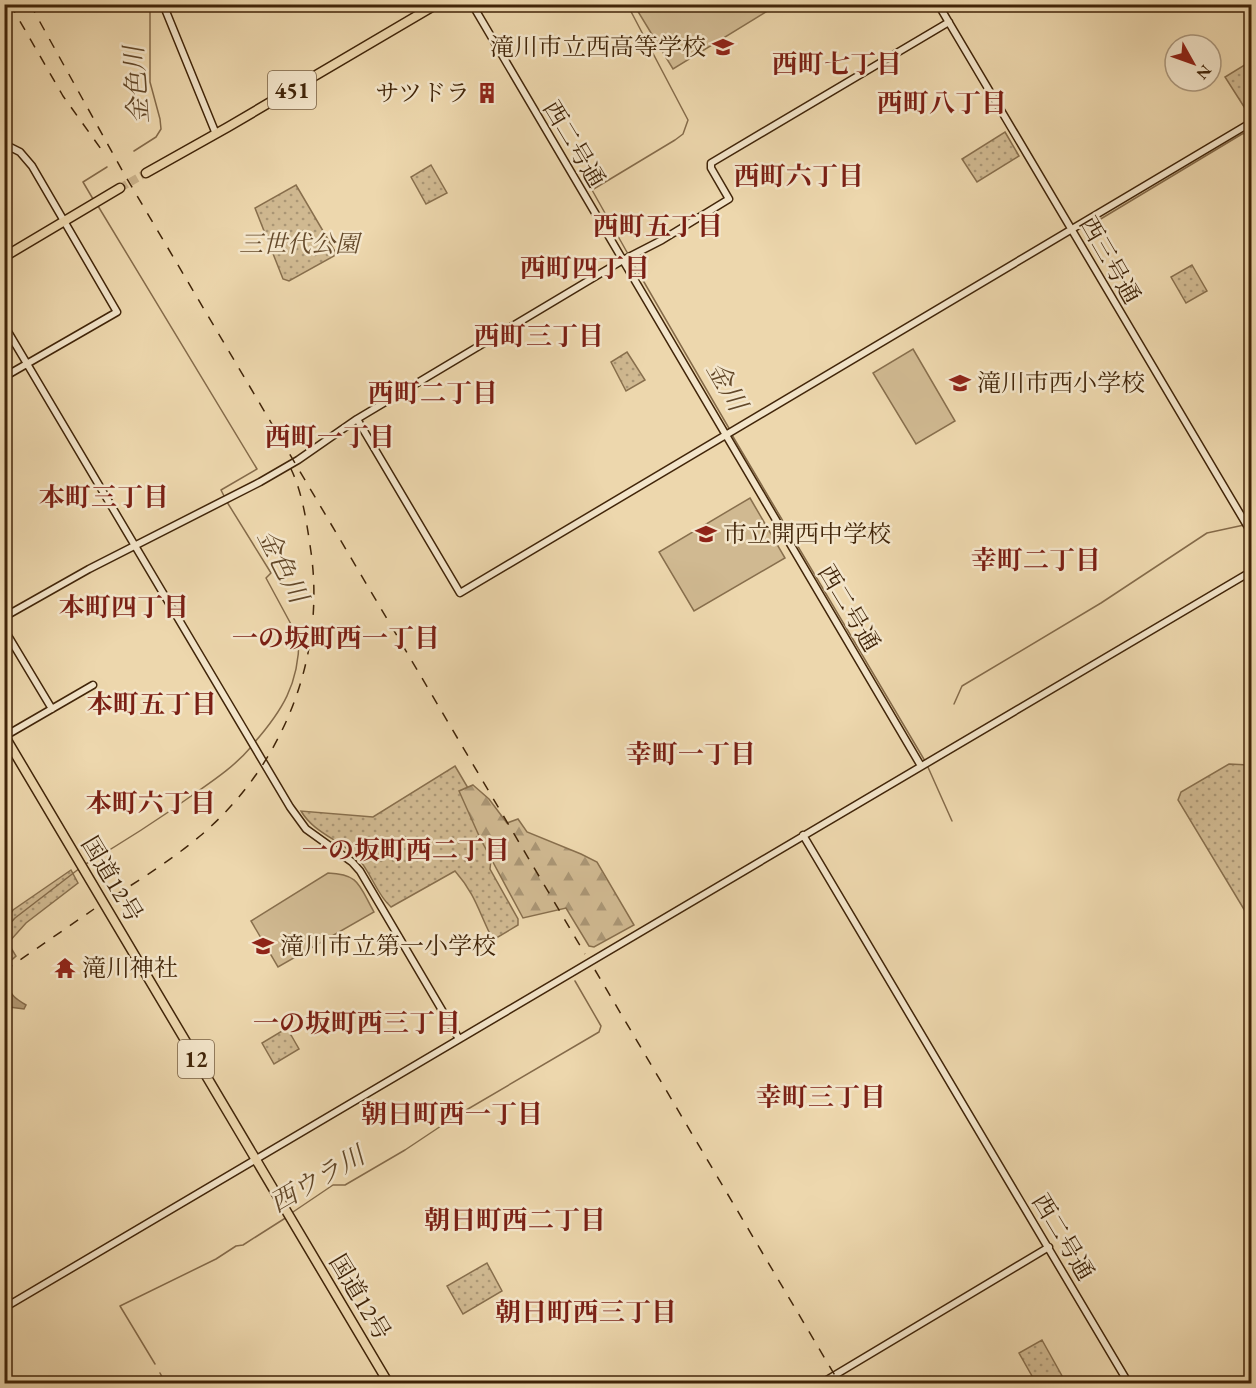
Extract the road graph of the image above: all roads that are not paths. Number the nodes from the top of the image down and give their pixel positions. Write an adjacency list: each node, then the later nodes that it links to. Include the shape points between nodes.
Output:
1 (163, 4): 7 (street)
2 (437, 4): 7 (highway, 451)
3 (472, 4): 14 (street, 西二号通)
4 (938, 4): 5 (street, 西三号通)
5 (949, 22): 12 (street, 西三号通); 14 (street, via 711,163 729,199)
6 (1251, 122): 12 (street)
7 (216, 134): 9 (highway, 451)
8 (4, 144): 11 (street, via 28,160)
9 (146, 173)
10 (120, 188): 11 (highway)
11 (64, 221): 13 (highway); 16 (street, via 117,312)
12 (1071, 229): 19 (street); 20 (street, 西三号通)
13 (4, 257)
14 (623, 260): 18 (street); 19 (street, 西二号通)
15 (4, 325): 16 (street)
16 (28, 363): 17 (street); 21 (street)
17 (4, 377)
18 (357, 419): 19 (street, via 460,593); 21 (street, via 261,482)
19 (727, 436): 28 (street, 西二号通)
20 (1251, 534)
21 (134, 546): 23 (street); 30 (street, via 290,807 306,829 360,871)
22 (1251, 571): 28 (street)
23 (4, 617)
24 (4, 629): 26 (street)
25 (93, 685): 26 (street)
26 (52, 709): 27 (street)
27 (5, 736): 31 (highway, 国道12号 / 12)
28 (921, 765): 29 (street)
29 (803, 835): 30 (street); 32 (street, 西二号通)
30 (459, 1039): 31 (street)
31 (256, 1160): 33 (street); 34 (highway, 国道12号 / 12)
32 (1049, 1247): 35 (street); 36 (street, 西二号通)
33 (4, 1308)
34 (389, 1383)
35 (820, 1383)
36 (1129, 1383)

